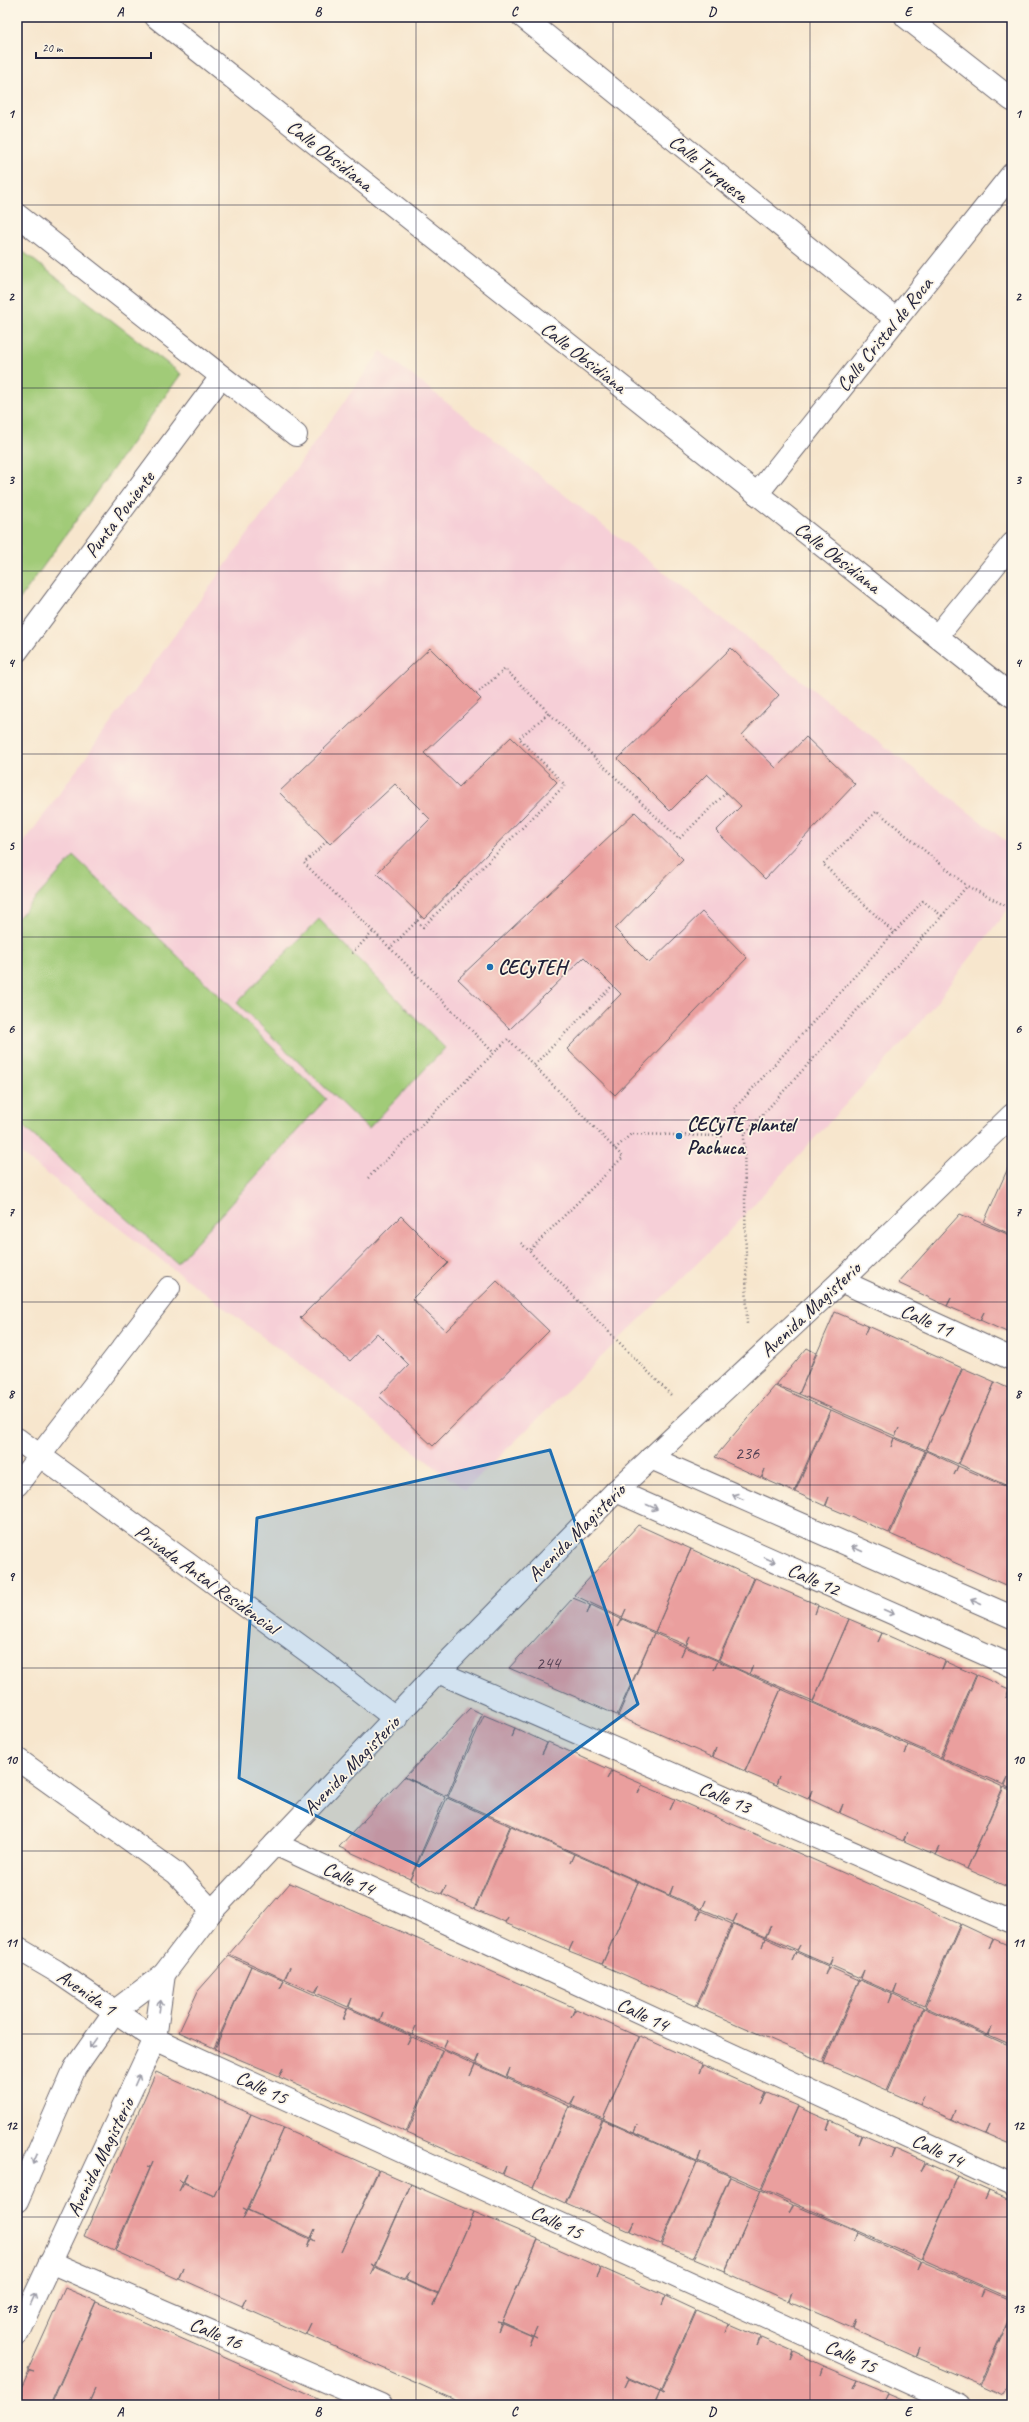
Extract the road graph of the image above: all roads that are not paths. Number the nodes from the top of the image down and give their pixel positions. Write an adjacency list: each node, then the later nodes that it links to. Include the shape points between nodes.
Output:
1 (156, 17): 10 (street, Calle Obsidiana)
2 (523, 17): 7 (street, Calle Turquesa)
3 (906, 17): 4 (street)
4 (1012, 100)
5 (1012, 174): 7 (street, Calle Cristal de Roca)
6 (17, 215): 8 (street)
7 (896, 319): 10 (street, Calle Cristal de Roca)
8 (221, 377): 9 (street); 13 (street, Punta Poniente)
9 (296, 435)
10 (757, 494): 12 (street, Calle Obsidiana)
11 (1012, 544): 12 (street)
12 (938, 635): 14 (street, Calle Obsidiana)
13 (17, 651)
14 (1012, 696)
15 (1012, 1115): 16 (street, Avenida Magisterio)
16 (841, 1281): 18 (street, Calle 11); 21 (street, Avenida Magisterio)
17 (169, 1288): 20 (street)
18 (1012, 1359)
19 (17, 1439): 20 (street, Privada Antal Residencial)
20 (39, 1456): 22 (street); 27 (street, Privada Antal Residencial, via 325,1664)
21 (651, 1458): 23 (street, Avenida Magisterio); 24 (street, one-way to 21)
22 (17, 1485)
23 (616, 1491): 25 (street, Calle 12, one-way to 25); 26 (street, Avenida Magisterio)
24 (1012, 1617)
25 (1012, 1666)
26 (438, 1672): 27 (street, Avenida Magisterio); 31 (street, Calle 13)
27 (396, 1719): 29 (street, Avenida Magisterio)
28 (17, 1759): 30 (street, via 176,1873)
29 (275, 1844): 30 (street, Avenida Magisterio); 36 (street, Calle 14)
30 (212, 1911): 33 (street, Avenida Magisterio)
31 (1012, 1922)
32 (17, 1948): 34 (street, Avenida 1)
33 (164, 1974): 34 (street, Avenida Magisterio); 35 (street, Avenida Magisterio, one-way to 33)
34 (115, 2011): 35 (street, Avenida 1); 37 (street, Avenida Magisterio, one-way to 37, via 75,2068)
35 (155, 2039): 38 (street, Avenida Magisterio, one-way to 35); 41 (street, Calle 15)
36 (1012, 2184)
37 (17, 2201)
38 (50, 2262): 39 (street, Avenida Magisterio, one-way to 38); 40 (street, Calle 16)
39 (17, 2334)
40 (381, 2405)
41 (958, 2405)

